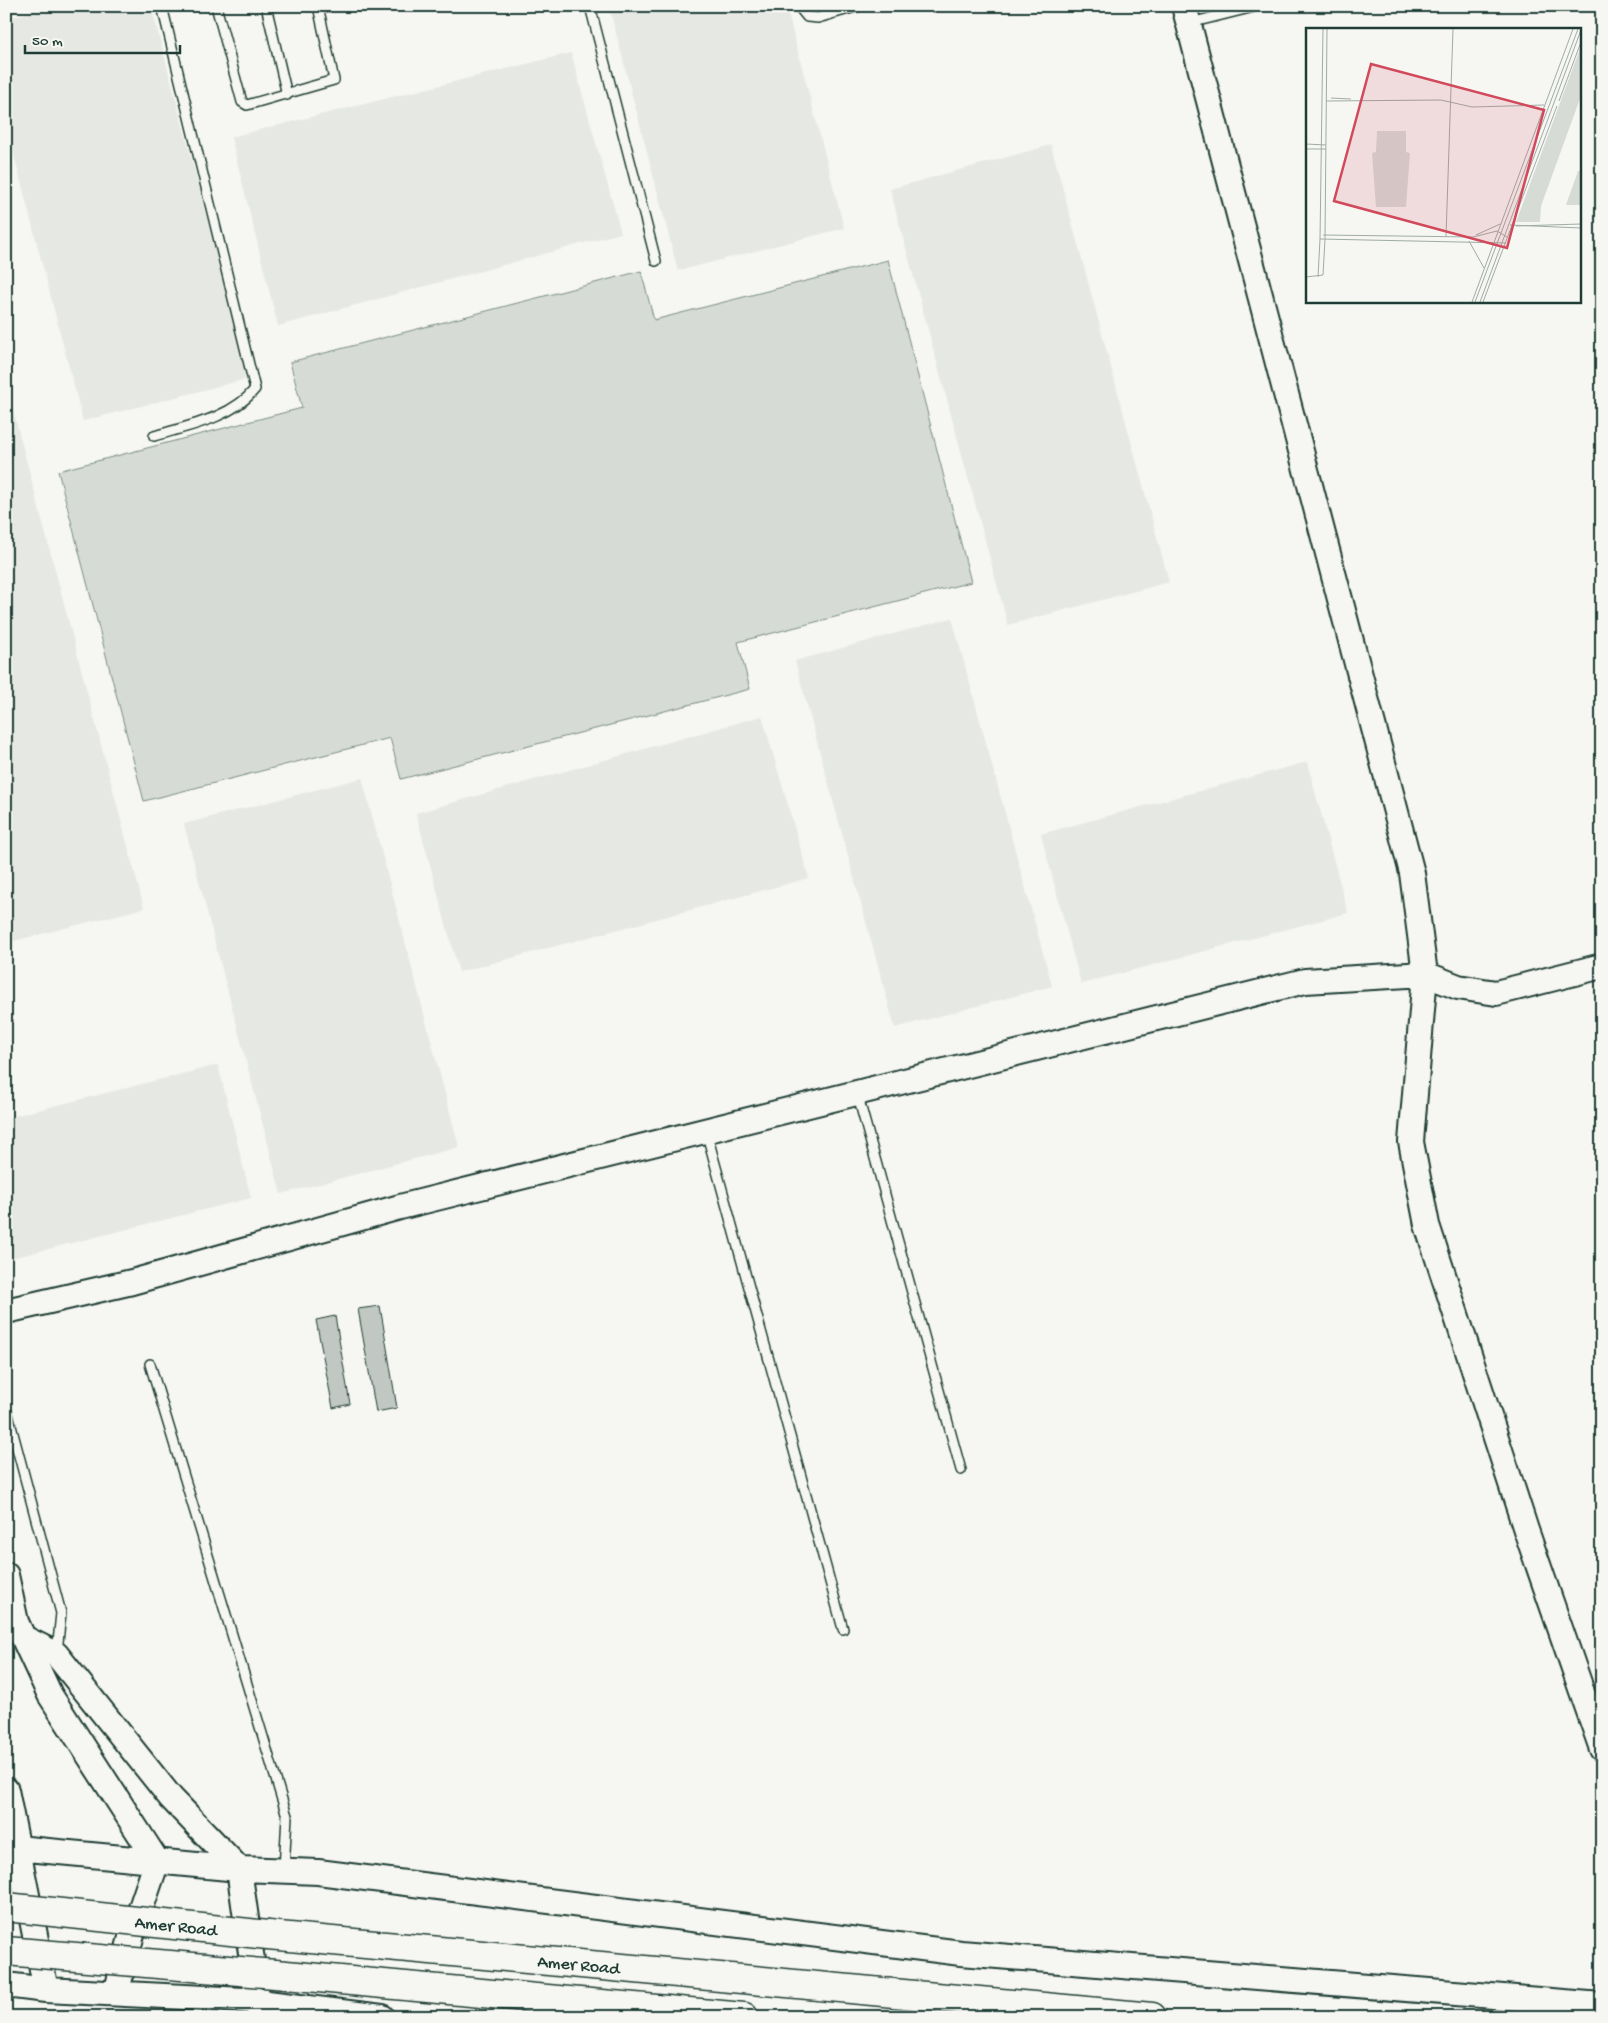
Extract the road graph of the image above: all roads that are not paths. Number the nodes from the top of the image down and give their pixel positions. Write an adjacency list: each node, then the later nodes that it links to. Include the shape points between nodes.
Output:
1 (162, 6): 12 (lane, via 255,389 246,400 209,420)
2 (216, 6): 10 (lane, via 244,104)
3 (266, 6): 10 (lane)
4 (318, 6): 10 (lane, via 334,80)
5 (590, 6): 11 (lane)
6 (798, 6): 7 (lane, via 807,17 818,18)
7 (859, 6)
8 (1258, 6): 9 (lane)
9 (1186, 15): 14 (street, via 1412,874)
10 (287, 95)
11 (656, 261)
12 (154, 436)
13 (1602, 966): 14 (street, via 1496,993 1458,987)
14 (1425, 974): 15 (street, via 1306,982); 25 (street, via 1411,1142 1427,1225 1526,1530)
15 (857, 1093): 16 (street); 20 (lane)
16 (706, 1131): 17 (street, via 400,1207 132,1282); 22 (lane)
17 (6, 1311)
18 (150, 1364): 30 (lane, via 287,1816)
19 (6, 1406): 24 (lane, via 61,1613)
20 (960, 1470)
21 (6, 1575): 23 (street, via 16,1622)
22 (843, 1629)
23 (24, 1638): 24 (street); 28 (street, via 50,1695)
24 (56, 1654): 29 (street, via 171,1798)
25 (1602, 1749)
26 (6, 1790): 27 (street)
27 (13, 1848): 28 (street); 34 (street)
28 (157, 1861): 29 (street); 35 (street)
29 (239, 1869): 30 (street); 37 (street)
30 (284, 1870): 36 (street, via 961,1953)
31 (6, 1907): 40 (highway, Amer Road, bridge, via 268,1936)
32 (6, 1951): 39 (highway, bridge)
33 (6, 1985): 34 (street)
34 (46, 1990): 35 (street)
35 (116, 1993): 37 (street)
36 (1602, 2004)
37 (258, 2009): 38 (street)
38 (382, 2017)
39 (744, 2017)
40 (1152, 2017)

